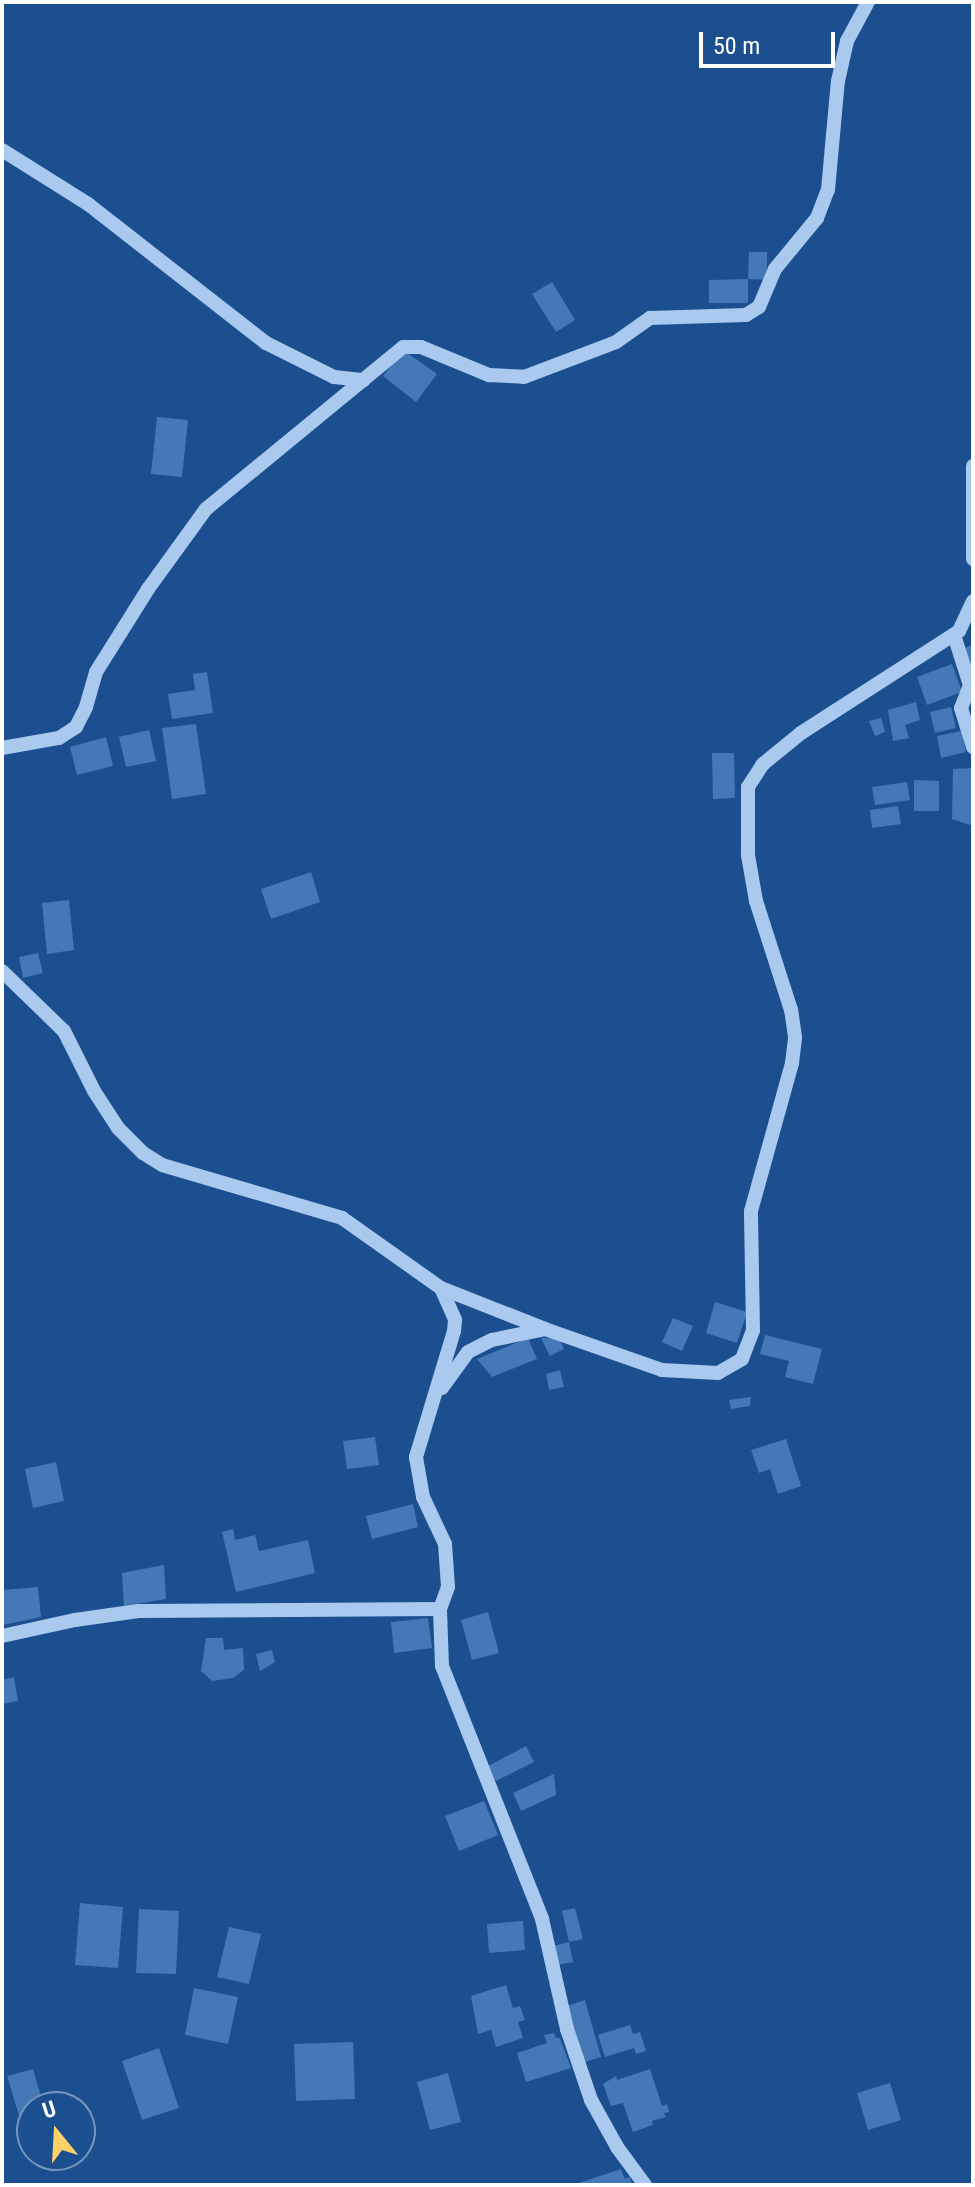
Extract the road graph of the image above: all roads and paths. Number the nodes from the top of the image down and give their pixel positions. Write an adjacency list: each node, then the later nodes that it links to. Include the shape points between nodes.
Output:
1 (868, 2): 3 (street, via 847,41 838,81 828,190 817,218 775,269 759,307 746,315 650,318 616,342 524,377 489,375 421,347 403,347)
2 (2, 150): 3 (street, via 88,204 266,343 334,377)
3 (364, 380): 9 (street, via 206,509 96,672 76,727 59,738)
4 (973, 466): 5 (street)
5 (973, 559)
6 (973, 601): 7 (street)
7 (954, 635): 8 (street, via 970,685 961,708); 12 (street, via 801,733 763,764 748,787 748,855 756,901 795,1037 751,1211 753,1330 742,1359 718,1373 662,1370)
8 (973, 747)
9 (2, 748)
10 (2, 971): 11 (street, via 64,1031 94,1091 118,1128 143,1153 199,1178 342,1218)
11 (441, 1288): 12 (street); 13 (street, via 455,1320)
12 (545, 1329): 13 (street, via 492,1340 468,1352)
13 (433, 1402): 14 (street, via 416,1457 423,1497 445,1544 448,1587)
14 (440, 1609): 15 (street, via 138,1611); 16 (street, via 442,1666 542,1919 561,2007 591,2100)
15 (2, 1636)
16 (645, 2185)

